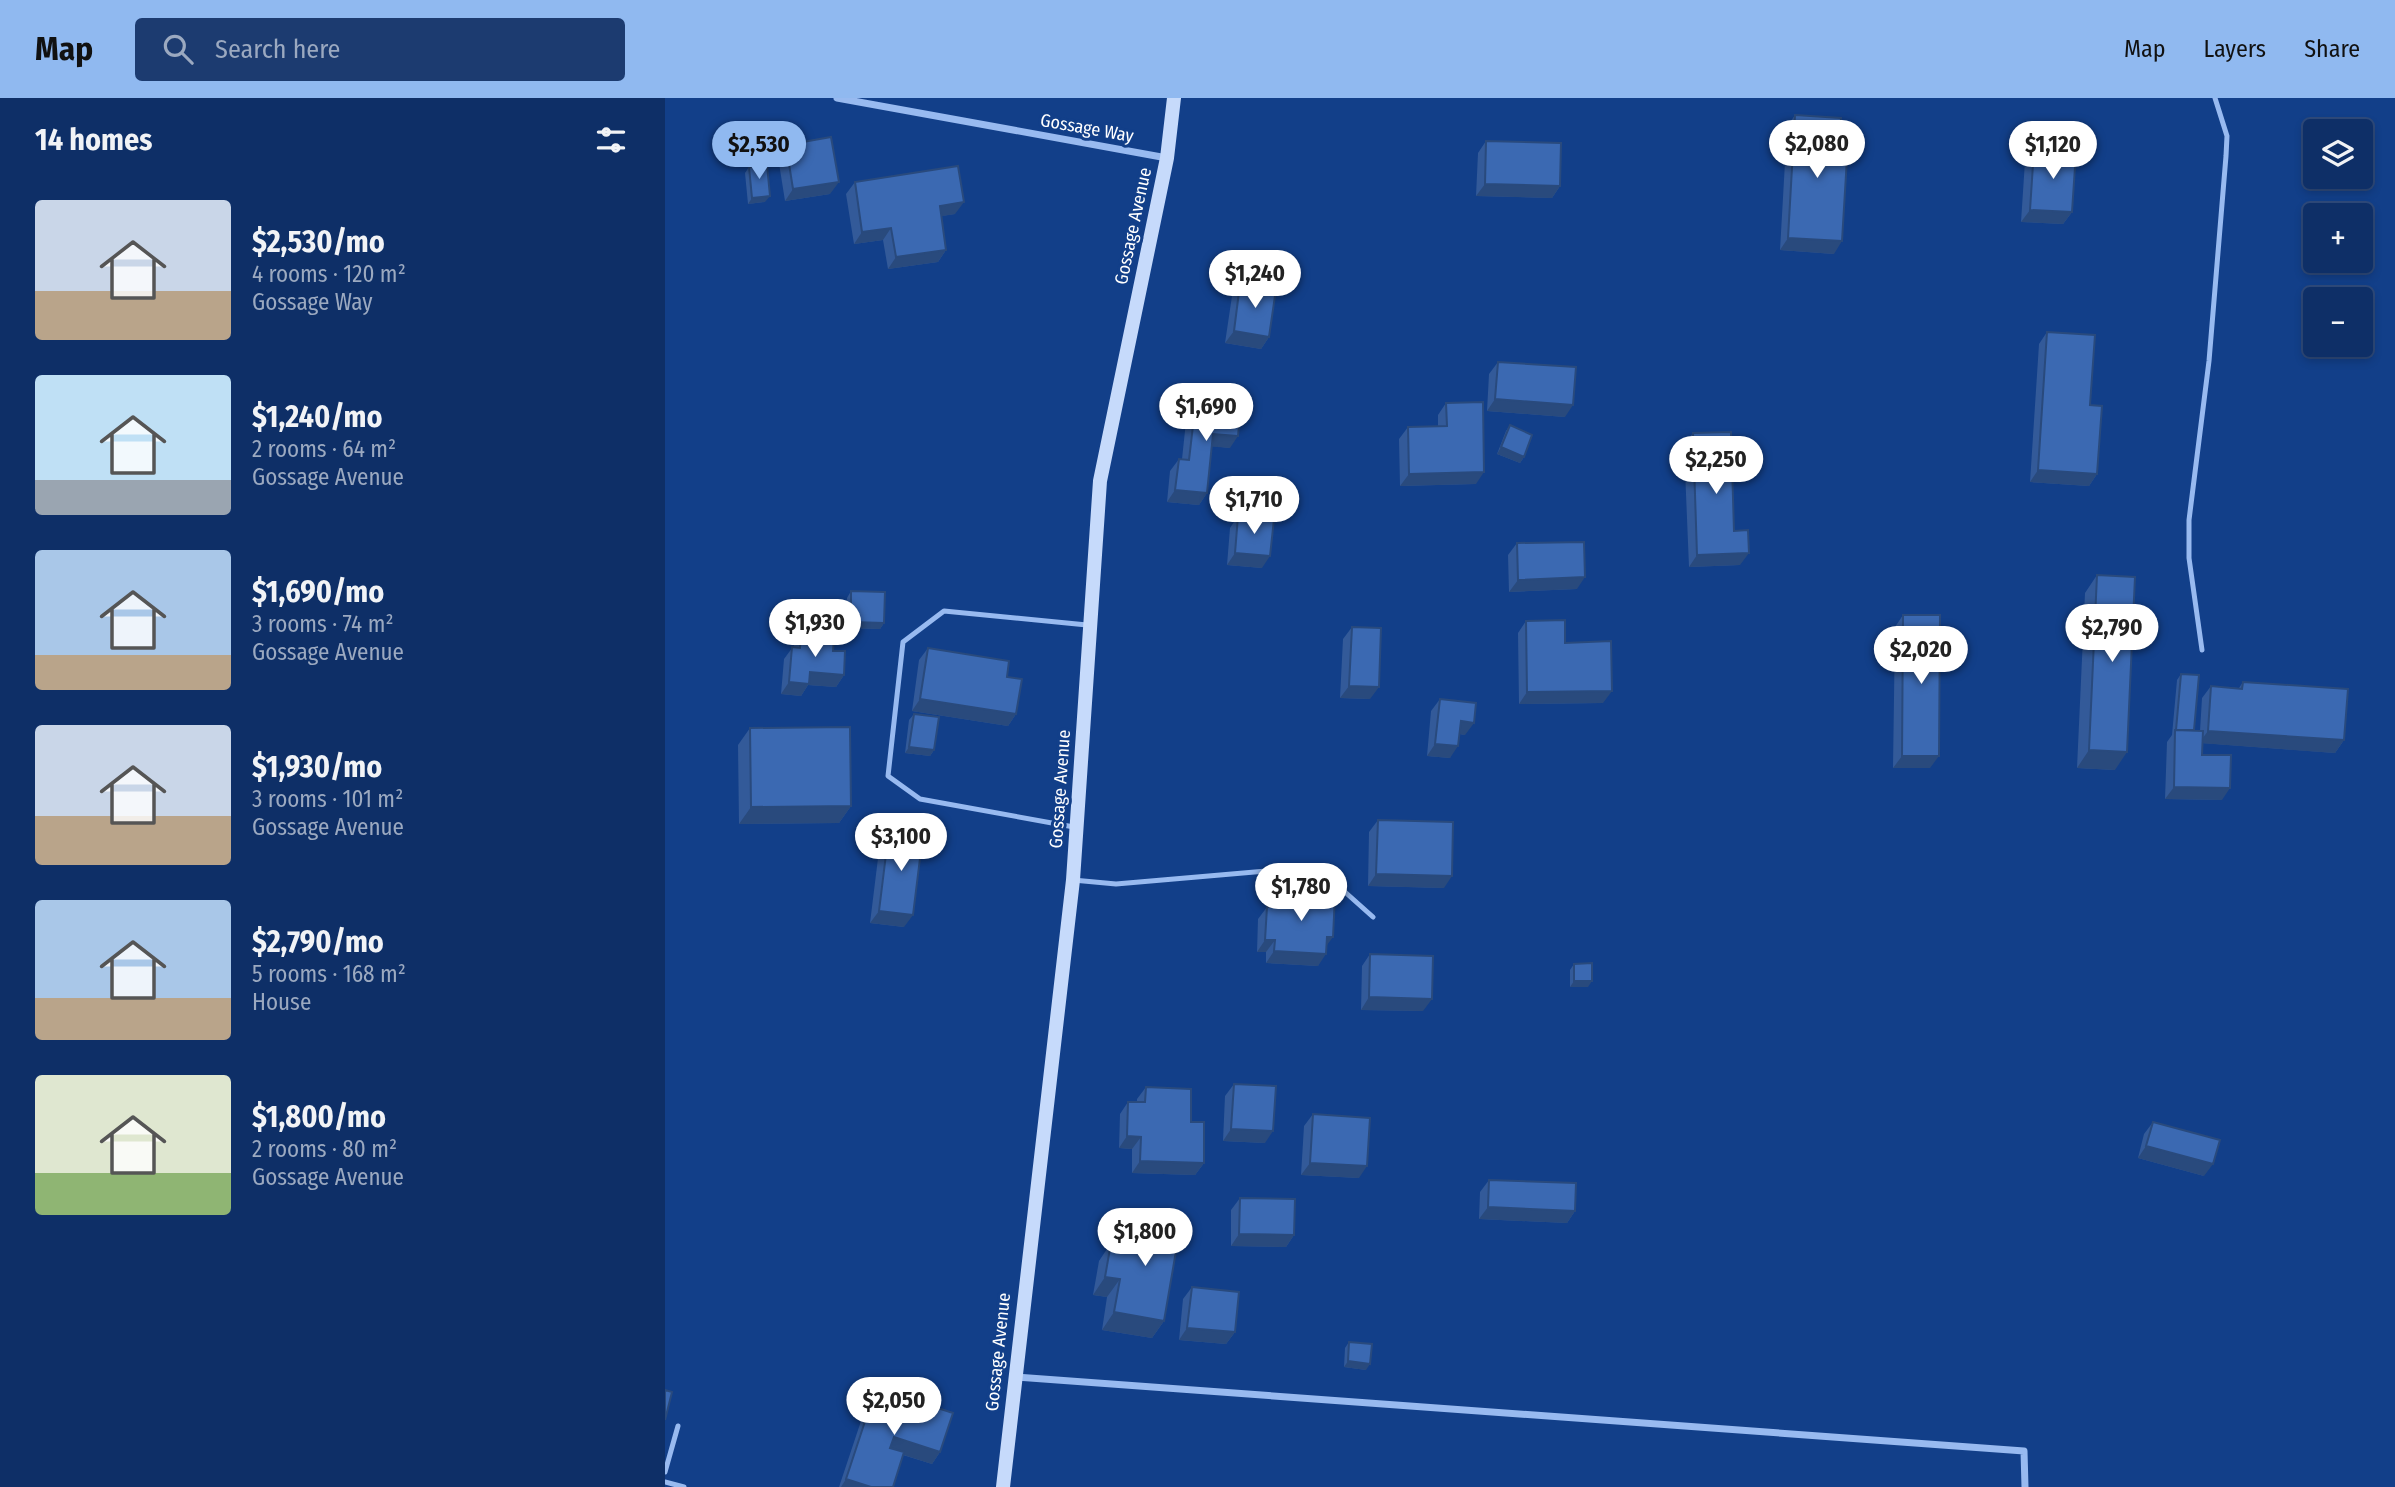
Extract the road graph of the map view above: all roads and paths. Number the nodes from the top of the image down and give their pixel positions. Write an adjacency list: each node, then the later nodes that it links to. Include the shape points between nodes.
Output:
1 (837, 98): 4 (street, Gossage Way)
2 (1174, 98): 5 (street, Gossage Avenue)
3 (2215, 98): 7 (lane, via 2227,136 2226,168 2189,520 2189,558)
4 (859, 100): 5 (street, Gossage Way)
5 (1167, 158): 6 (street, Gossage Avenue, via 1100,481)
6 (1090, 626): 8 (street, Gossage Avenue); 8 (lane, via 944,611 903,642 888,776 920,799)
7 (2202, 650)
8 (1077, 828): 9 (street, Gossage Avenue)
9 (1073, 880): 10 (lane, via 1116,884 1289,869 1336,884); 11 (street, Gossage Avenue)
10 (1373, 917)
11 (1015, 1377): 16 (street, Gossage Avenue); 17 (street, via 2024,1451)
12 (678, 1426): 13 (lane)
13 (665, 1472)
14 (665, 1482): 15 (lane)
15 (684, 1487)
16 (1003, 1487)
17 (2025, 1487)

